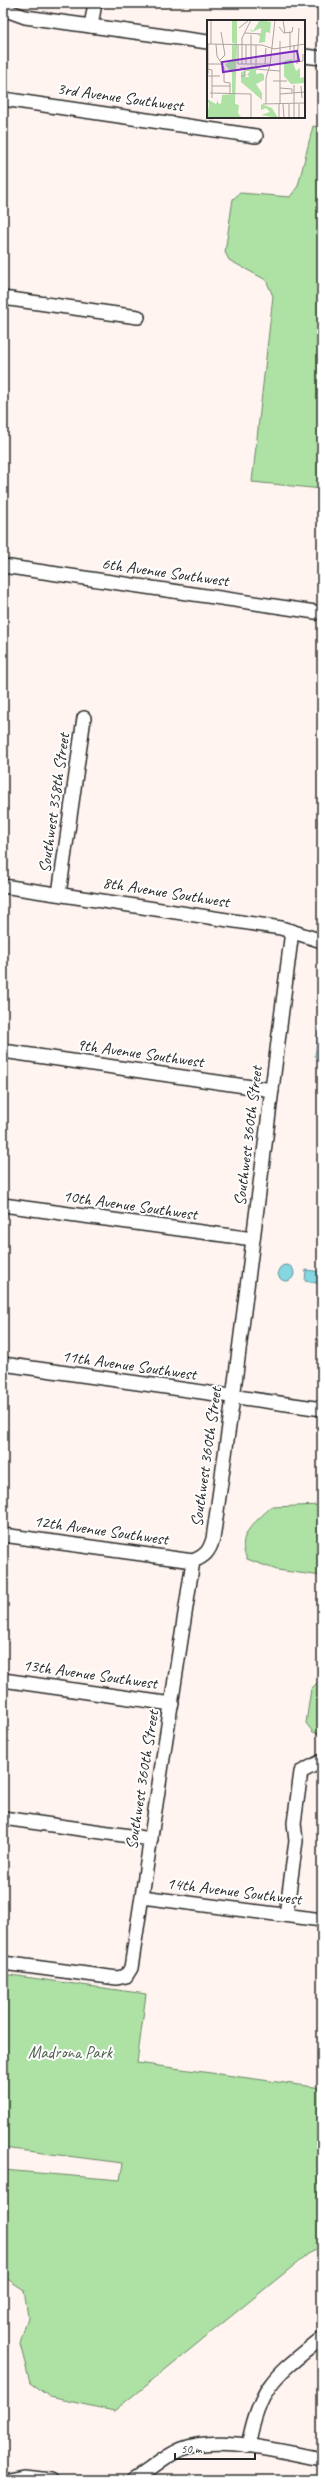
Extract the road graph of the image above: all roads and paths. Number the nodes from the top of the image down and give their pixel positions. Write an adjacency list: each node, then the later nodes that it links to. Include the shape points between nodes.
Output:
1 (95, 3): 3 (street)
2 (3, 9): 3 (street, via 25,17)
3 (91, 26): 4 (street)
4 (207, 42)
5 (305, 56): 6 (street)
6 (322, 58)
7 (3, 98): 8 (street, 3rd Avenue Southwest)
8 (256, 136)
9 (3, 298): 10 (street)
10 (138, 317)
11 (3, 566): 12 (street, 6th Avenue Southwest)
12 (322, 613)
13 (84, 718): 15 (street, Southwest 358th Street)
14 (3, 886): 15 (street, 8th Avenue Southwest)
15 (59, 894): 16 (street, 8th Avenue Southwest)
16 (292, 931): 17 (street, 8th Avenue Southwest); 19 (street, Southwest 360th Street)
17 (322, 941)
18 (3, 1051): 19 (street, 9th Avenue Southwest)
19 (272, 1090): 21 (street, Southwest 360th Street)
20 (3, 1206): 21 (street, 10th Avenue Southwest)
21 (253, 1239): 23 (street, Southwest 360th Street)
22 (3, 1364): 23 (street, 11th Avenue Southwest)
23 (233, 1398): 24 (street, 11th Avenue Southwest); 26 (street, Southwest 360th Street, via 213,1539 210,1550)
24 (322, 1409)
25 (3, 1535): 26 (street, 12th Avenue Southwest)
26 (193, 1562): 28 (street, Southwest 360th Street)
27 (3, 1680): 28 (street, 13th Avenue Southwest)
28 (172, 1704): 31 (street, Southwest 360th Street)
29 (322, 1761): 33 (street, via 301,1772 294,1823 296,1841)
30 (3, 1818): 31 (street)
31 (151, 1839): 32 (street, Southwest 360th Street)
32 (142, 1897): 33 (street, 14th Avenue Southwest); 35 (street, Southwest 360th Street, via 131,1968 126,1976 117,1978)
33 (286, 1915): 34 (street, 14th Avenue Southwest)
34 (322, 1920)
35 (3, 1963)
36 (322, 2338): 37 (street, via 288,2366 265,2391 257,2407)
37 (248, 2446): 38 (street); 41 (street, via 193,2445 165,2458)
38 (322, 2459)
39 (11, 2480): 40 (street, via 26,2477)
40 (51, 2480)
41 (133, 2480)

